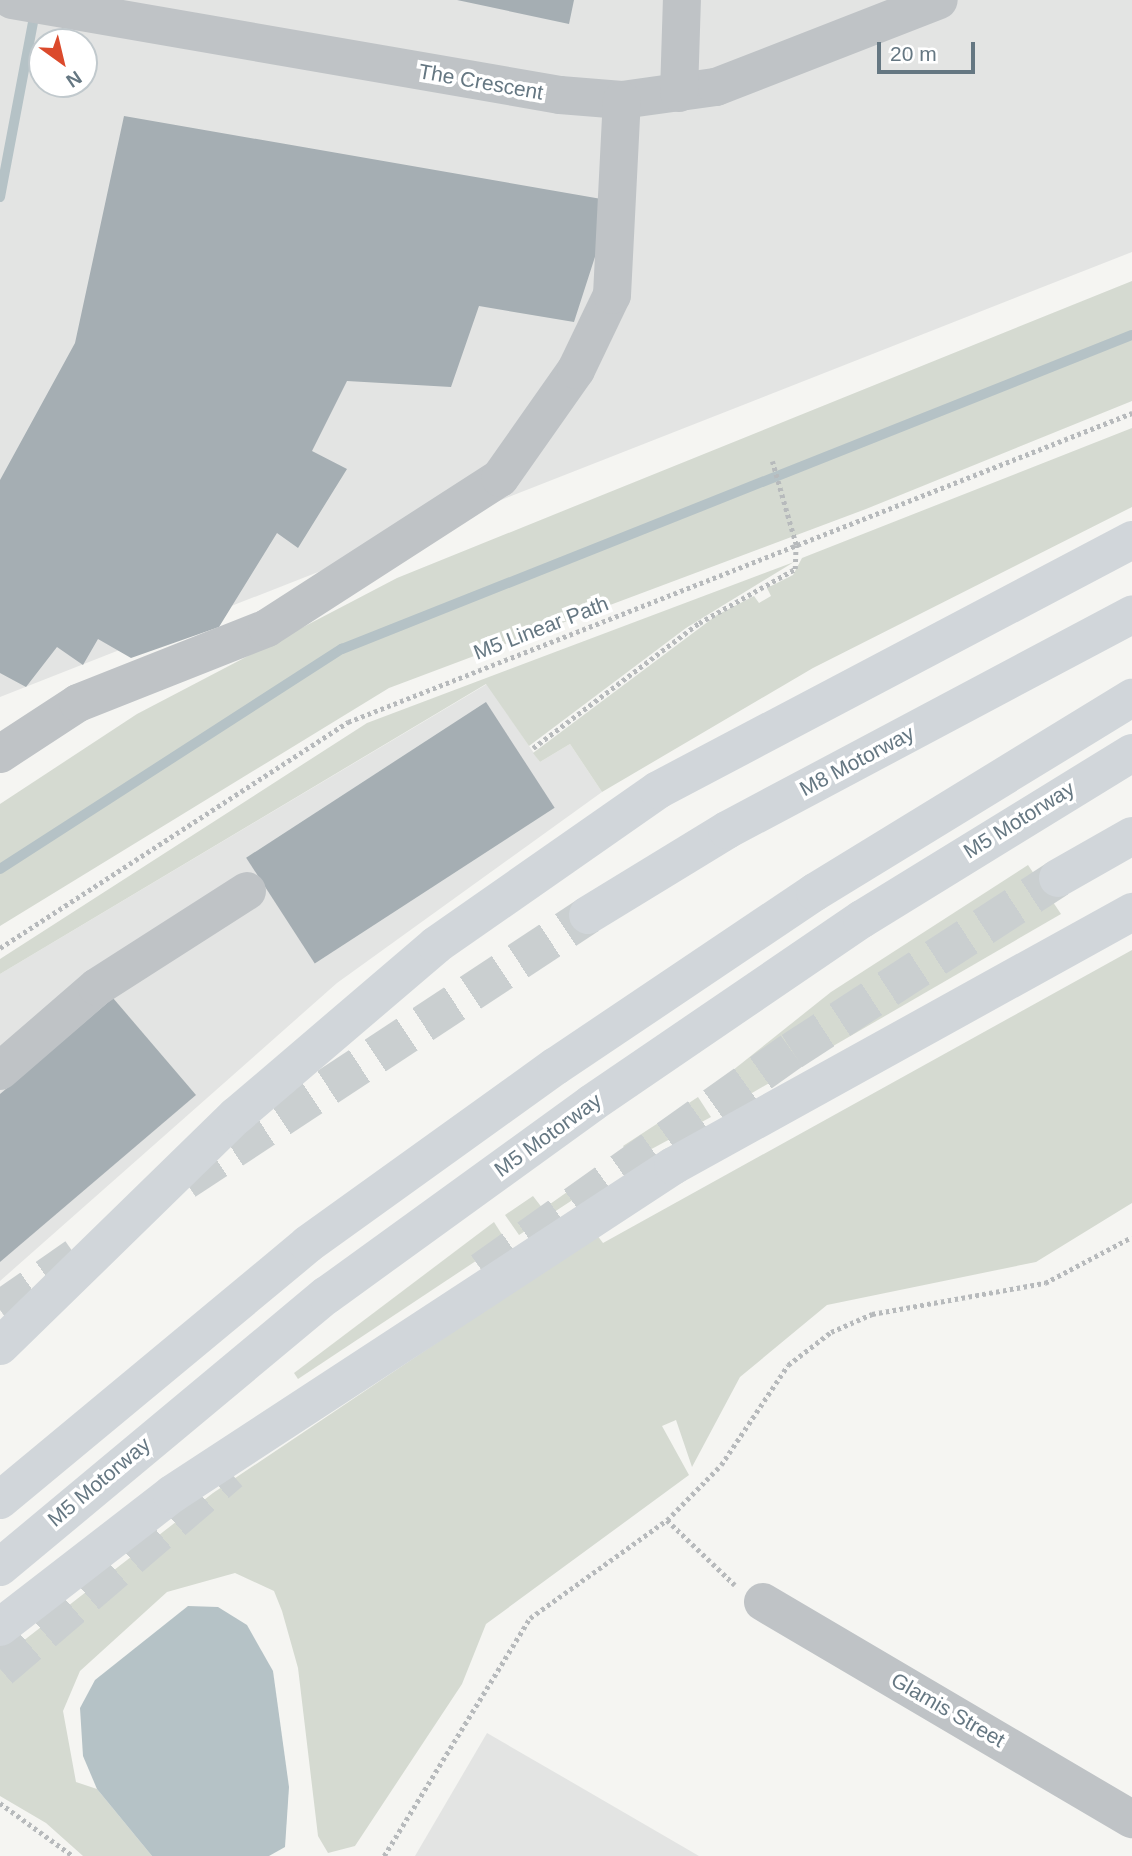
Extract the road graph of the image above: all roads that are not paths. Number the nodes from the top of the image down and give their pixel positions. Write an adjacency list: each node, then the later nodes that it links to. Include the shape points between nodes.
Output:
1 (682, 0): 5 (street)
2 (939, 0): 5 (street, The Crescent, via 716,87)
3 (26, 3): 4 (street, The Crescent)
4 (108, 9): 6 (street, The Crescent, via 560,95)
5 (679, 93): 6 (street, The Crescent)
6 (622, 100): 11 (street, via 612,295 576,370 500,478 267,628 78,703)
7 (1132, 540): 18 (highway, via 658,790 436,946 236,1116)
8 (1132, 615): 16 (highway, M8 Motorway, via 727,831)
9 (1132, 698): 19 (highway, via 815,892 556,1066 308,1244)
10 (1132, 753): 20 (highway, M5 Motorway, via 862,919 581,1111 327,1295)
11 (0, 754)
12 (1132, 836): 13 (highway)
13 (1058, 878)
14 (247, 891): 17 (street, via 97,987)
15 (1132, 912): 22 (highway, via 661,1173 172,1494)
16 (588, 915)
17 (0, 1071)
18 (0, 1346)
19 (0, 1500)
20 (0, 1567)
21 (763, 1602): 23 (street, Glamis Street)
22 (0, 1627)
23 (1132, 1819)

